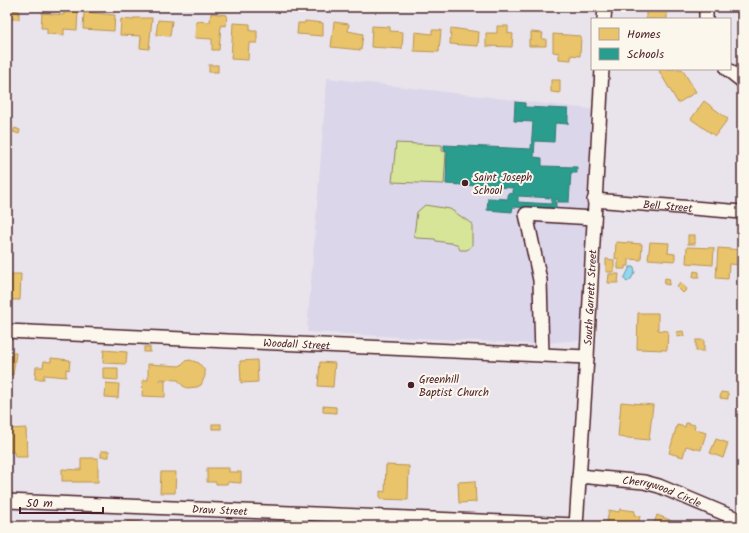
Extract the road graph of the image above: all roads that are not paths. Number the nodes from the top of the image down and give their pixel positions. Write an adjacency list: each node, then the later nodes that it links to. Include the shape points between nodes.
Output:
1 (605, 7): 3 (street)
2 (706, 7): 4 (street)
3 (604, 18)
4 (706, 18)
5 (602, 70): 8 (street, South Garrett Street)
6 (727, 70): 7 (street)
7 (742, 81)
8 (594, 200): 9 (street, Bell Street); 10 (street, South Garrett Street)
9 (742, 212)
10 (594, 218): 12 (street, via 526,214 540,280); 13 (street, South Garrett Street)
11 (7, 331): 12 (street, Woodall Street)
12 (542, 355): 13 (street, Woodall Street)
13 (587, 357): 14 (street, South Garrett Street)
14 (579, 476): 16 (street, Cherrywood Circle, via 644,482 659,486); 17 (street, South Garrett Street)
15 (7, 501): 17 (street, Draw Street)
16 (742, 521)
17 (576, 525)

